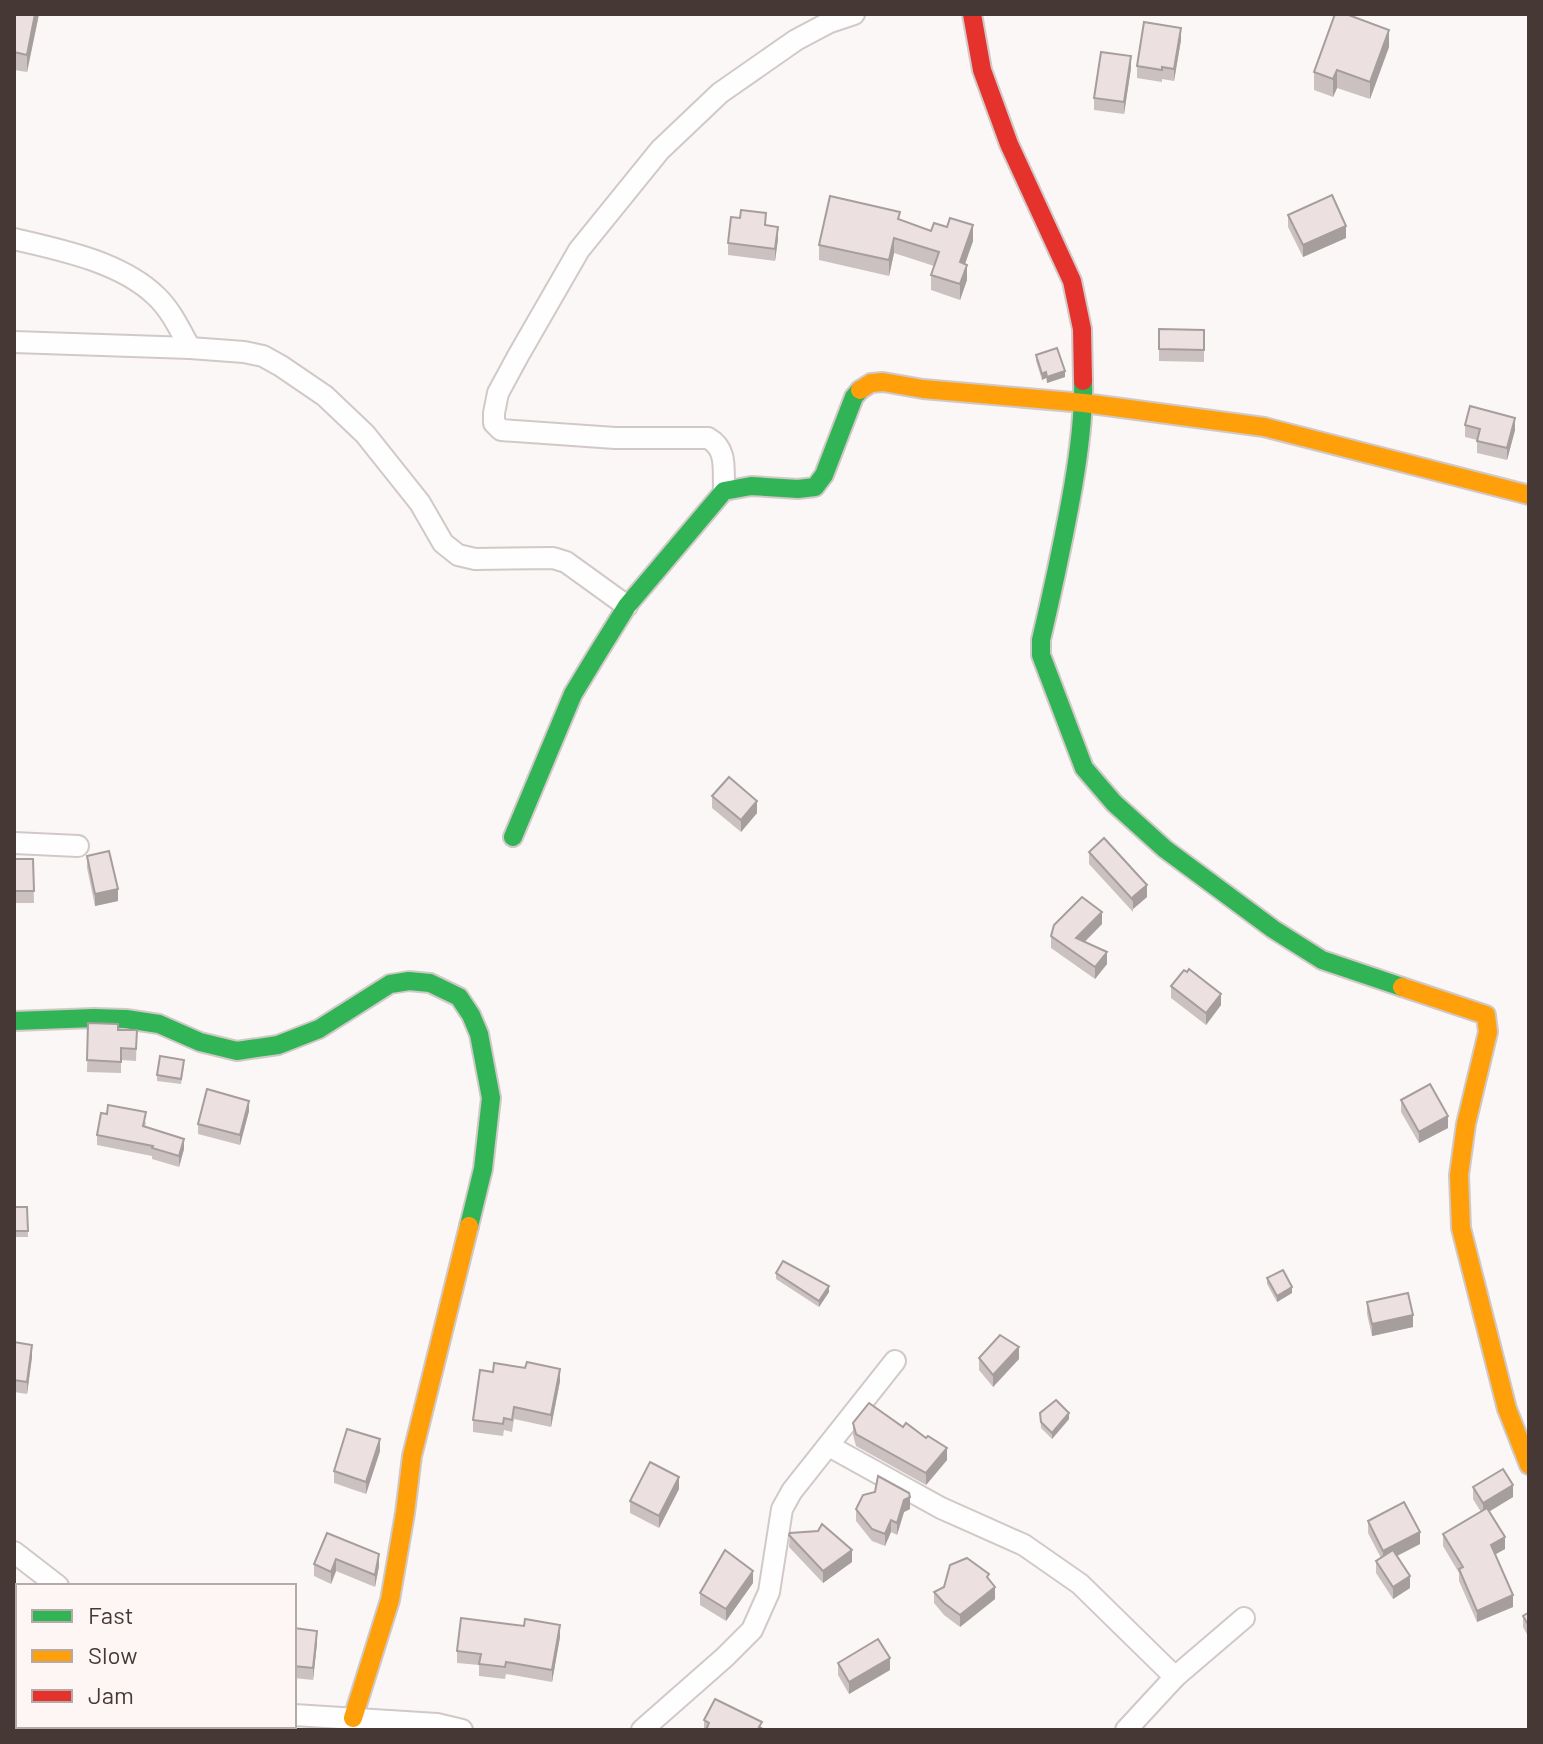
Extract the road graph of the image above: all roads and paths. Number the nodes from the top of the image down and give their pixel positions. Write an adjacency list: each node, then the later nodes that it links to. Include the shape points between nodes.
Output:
1 (854, 14): 7 (street, via 796,40 720,93 660,150 579,250 498,393 494,423 501,430 708,438 722,452)
2 (972, 14): 6 (street, via 982,70 1009,144 1072,281 1082,329)
3 (14, 239): 5 (street, via 111,266 144,285 172,315)
4 (14, 342): 5 (street)
5 (190, 348): 9 (street, via 263,356 325,396 365,434 420,503 443,543 458,555 553,558)
6 (1084, 403): 7 (street, via 871,383 854,397 815,487); 8 (street, via 1264,427); 16 (street, via 1063,546 1041,640 1041,655 1084,768 1165,849 1322,960 1486,1015 1488,1032 1459,1175 1461,1228 1507,1409)
7 (724, 491): 9 (street)
8 (1529, 495)
9 (627, 606): 10 (street, via 573,694)
10 (513, 837)
11 (14, 843): 12 (street)
12 (78, 846)
13 (14, 1021): 22 (street, via 126,1019 159,1024 237,1051 278,1045 319,1029 390,984 409,981 430,983 459,997 471,1015 491,1098 483,1169 412,1456 390,1600)
14 (895, 1361): 15 (street)
15 (829, 1446): 20 (street, via 941,1508 1024,1545 1080,1584); 24 (street, via 782,1509 769,1592 752,1630)
16 (1529, 1465)
17 (14, 1552): 18 (street)
18 (55, 1584)
19 (1244, 1618): 20 (street)
20 (1175, 1677): 25 (street)
21 (296, 1715): 22 (street)
22 (353, 1718): 23 (street)
23 (462, 1730)
24 (642, 1730)
25 (1126, 1730)

